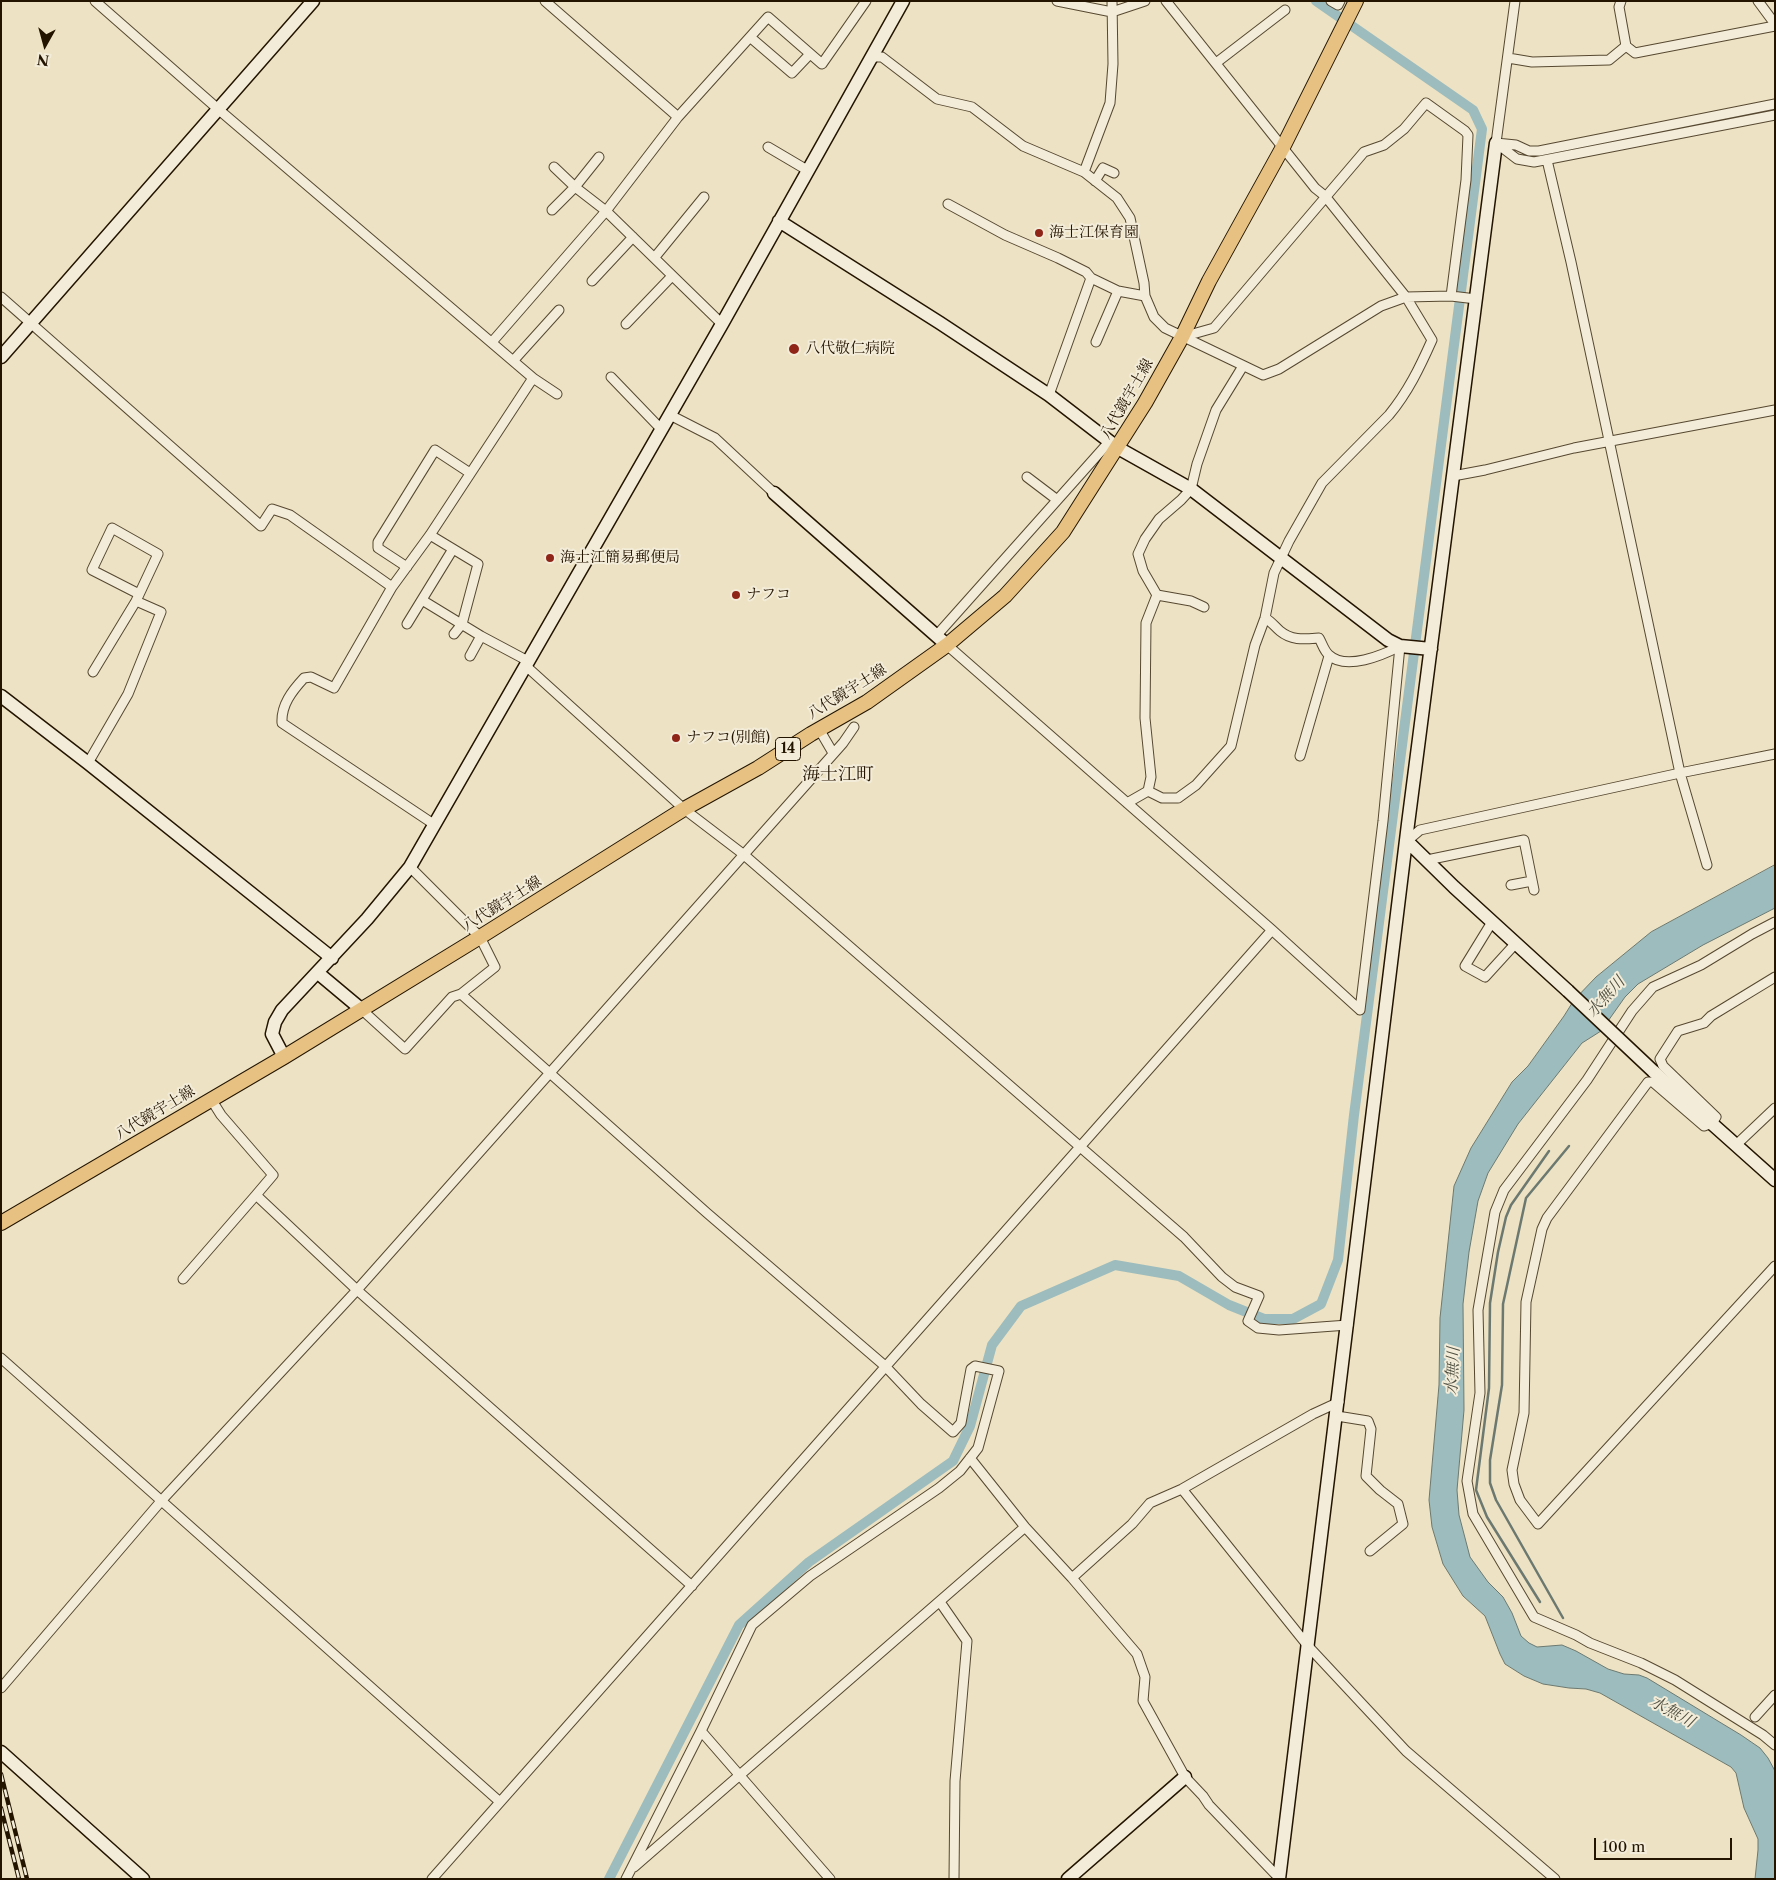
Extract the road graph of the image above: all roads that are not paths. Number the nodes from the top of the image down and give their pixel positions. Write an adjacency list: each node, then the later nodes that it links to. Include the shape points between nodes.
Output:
1 (95, 1): 26 (street)
2 (313, 1): 26 (street)
3 (545, 1): 28 (street)
4 (866, 1): 21 (street, via 822,64)
5 (903, 1): 22 (street)
6 (1058, 1): 17 (street)
7 (1112, 1): 17 (street)
8 (1145, 1): 17 (street)
9 (1166, 1): 24 (street)
10 (1331, 1): 11 (street, via 1338,5)
11 (1340, 1)
12 (1356, 1): 35 (main road, 八代鏡宇土線 / 14)
13 (1515, 1): 23 (street)
14 (1621, 1): 20 (street)
15 (1758, 1): 18 (street)
16 (1286, 10): 24 (street)
17 (1112, 12): 40 (street, via 1110,103)
18 (1775, 25): 20 (street, via 1635,53)
19 (750, 37): 21 (street, via 768,17); 21 (street, via 793,77); 28 (street)
20 (1626, 46): 23 (street, via 1609,60 1532,62)
21 (810, 54)
22 (871, 57): 39 (street); 40 (street, via 882,57 938,99 972,107 1023,146)
23 (1508, 58): 32 (street)
24 (1216, 63): 35 (street)
25 (1775, 104): 29 (street)
26 (218, 109): 62 (street); 66 (street)
27 (1775, 115): 31 (street)
28 (678, 117): 48 (street)
29 (1643, 130): 30 (street); 31 (street)
30 (1613, 136): 32 (street, via 1539,151); 33 (street)
31 (1646, 140): 33 (street)
32 (1496, 143): 37 (street, via 1517,159); 60 (street)
33 (1615, 146): 37 (street)
34 (768, 147): 39 (street)
35 (1283, 147): 44 (street); 65 (main road, 八代鏡宇土線 / 14)
36 (599, 157): 43 (street)
37 (1547, 160): 78 (street)
38 (554, 166): 43 (street)
39 (807, 170): 49 (street)
40 (1084, 172): 42 (street)
41 (1114, 173): 42 (street, via 1103,168)
42 (1095, 181): 56 (street, via 1117,198 1130,218)
43 (575, 187): 47 (street); 48 (street)
44 (1325, 196): 57 (street, via 1364,152 1384,145 1404,129 1426,102 1465,131 1468,135 1466,180); 58 (street); 65 (street, via 1214,328)
45 (704, 197): 51 (street)
46 (948, 204): 53 (street, via 1005,235 1065,261)
47 (552, 210)
48 (606, 211): 50 (street); 66 (street)
49 (779, 222): 64 (street); 74 (street)
50 (634, 237): 51 (street); 54 (street)
51 (655, 257): 52 (street)
52 (672, 276): 63 (street); 64 (street)
53 (1091, 278): 55 (street); 74 (street)
54 (592, 281)
55 (1118, 290): 56 (street); 67 (street)
56 (1145, 296): 65 (street, via 1154,317 1165,328)
57 (1452, 296): 58 (street); 60 (street)
58 (1406, 297): 70 (street, via 1381,306 1263,375); 88 (street, via 1432,340 1418,370 1390,415 1322,483)
59 (1, 298): 62 (street)
60 (1475, 299): 81 (street)
61 (559, 310): 69 (street)
62 (31, 322): 68 (street); 90 (street, via 261,526 272,509 290,515)
63 (626, 324)
64 (722, 324): 76 (street)
65 (1182, 337): 70 (street); 79 (main road, 八代鏡宇土線 / 14)
66 (492, 342): 69 (street)
67 (1096, 342)
68 (1, 357)
69 (513, 360): 72 (street)
70 (1243, 366): 83 (street, via 1216,410)
71 (611, 377): 77 (street)
72 (533, 378): 73 (street); 80 (street)
73 (558, 394)
74 (1049, 395): 79 (street)
75 (1775, 410): 78 (street)
76 (670, 415): 77 (street); 84 (street, via 715,438)
77 (661, 429): 106 (street)
78 (1609, 442): 81 (street); 115 (street)
79 (1113, 445): 83 (street); 85 (street); 101 (main road, 八代鏡宇土線 / 14, via 1063,532 1005,596)
80 (470, 473): 86 (street); 89 (street, via 435,450 378,542 378,548)
81 (1453, 476): 103 (street)
82 (1027, 477): 85 (street)
83 (1191, 489): 88 (street); 91 (street, via 1159,519 1138,554)
84 (774, 493): 100 (street)
85 (1056, 499): 100 (street)
86 (430, 535): 87 (street); 89 (street)
87 (453, 549): 93 (street); 97 (street, via 478,564)
88 (1282, 559): 95 (street, via 1274,573); 102 (street)
89 (407, 567): 90 (street)
90 (392, 587): 119 (street, via 334,688 311,677 304,678 283,706 282,723)
91 (1157, 595): 94 (street); 116 (street, via 1146,623 1145,718 1151,777)
92 (137, 597): 92 (street, via 92,570 112,528 158,554); 107 (street); 114 (street, via 161,612 128,694)
93 (422, 600): 96 (street); 97 (street)
94 (1204, 607)
95 (1265, 618): 105 (street, via 1286,636 1319,638); 116 (street, via 1255,645 1232,746 1196,785 1178,798 1162,798)
96 (407, 624)
97 (462, 624): 98 (street); 99 (street)
98 (454, 634)
99 (481, 636): 104 (street); 106 (street)
100 (936, 636): 101 (street)
101 (947, 645): 110 (main road, 八代鏡宇土線 / 14, via 867,702); 117 (street)
102 (1400, 646): 103 (street); 105 (street, via 1385,654 1347,663); 128 (street, via 1384,821 1360,1010)
103 (1432, 649): 120 (street)
104 (470, 656)
105 (1329, 656): 113 (street)
106 (527, 663): 118 (street); 119 (street)
107 (93, 672)
108 (3, 700): 114 (street)
109 (854, 727): 111 (street)
110 (819, 730): 111 (street); 118 (main road, 八代鏡宇土線 / 14)
111 (833, 754): 121 (street)
112 (1775, 754): 115 (street)
113 (1300, 756)
114 (88, 763): 131 (street)
115 (1680, 773): 120 (street, via 1420,830); 123 (street)
116 (1148, 791): 117 (street)
117 (1128, 803): 128 (street)
118 (684, 809): 121 (street); 129 (main road, 八代鏡宇土線 / 14)
119 (435, 825): 124 (street)
120 (1407, 841): 122 (street); 149 (street)
121 (743, 854): 137 (street); 142 (street)
122 (1427, 860): 125 (street, via 1524,840 1533,885); 126 (street)
123 (1707, 865)
124 (410, 867): 129 (street); 131 (street)
125 (1512, 885)
126 (1492, 922): 130 (street); 130 (street, via 1465,966 1485,977)
127 (1775, 922): 167 (street, via 1701,965 1653,987 1632,1011 1587,1080 1504,1190 1495,1212 1478,1310 1480,1393 1467,1480 1473,1514 1534,1617 1641,1662 1675,1680)
128 (1272, 930): 142 (street)
129 (480, 937): 134 (street, via 495,967); 135 (main road, 八代鏡宇土線 / 14)
130 (1516, 943): 140 (street, bridge)
131 (332, 958): 132 (street)
132 (318, 973): 135 (street); 136 (street, via 282,1010 275,1022 272,1034)
133 (1775, 977): 140 (street, via 1704,1023 1678,1031 1660,1059 1663,1066 1716,1117)
134 (461, 994): 135 (street, via 452,997 405,1049); 137 (street)
135 (361, 1009): 136 (main road, 八代鏡宇土線 / 14)
136 (284, 1057): 138 (main road, 八代鏡宇土線 / 14)
137 (549, 1072): 148 (street); 151 (street)
138 (211, 1099): 144 (street, via 273,1174); 145 (main road, 八代鏡宇土線 / 14)
139 (1775, 1108): 141 (street)
140 (1712, 1123): 141 (street); 146 (street, via 1704,1126 1653,1082 1648,1082 1542,1229 1526,1302 1524,1413 1512,1470 1520,1500 1538,1524)
141 (1736, 1146): 143 (street)
142 (1080, 1148): 149 (street, via 1184,1237 1222,1277 1235,1287 1259,1296 1248,1321 1258,1328 1279,1330); 151 (street)
143 (1775, 1180)
144 (256, 1195): 147 (street); 148 (street)
145 (1, 1223)
146 (1775, 1266)
147 (183, 1279)
148 (357, 1290): 156 (street); 160 (street)
149 (1348, 1325): 152 (street)
150 (1, 1358): 156 (street)
151 (885, 1366): 154 (street, via 953,1432 961,1423 971,1369 975,1366 999,1370 978,1448); 160 (street)
152 (1338, 1402): 153 (street); 155 (street)
153 (1337, 1416): 158 (street, via 1368,1421 1371,1429 1366,1476 1398,1504 1403,1524); 162 (street)
154 (970, 1458): 157 (street); 166 (street, via 939,1488 810,1576 752,1625)
155 (1182, 1489): 159 (street, via 1150,1503 1132,1524); 162 (street)
156 (162, 1500): 163 (street); 171 (street)
157 (1025, 1527): 159 (street); 161 (street)
158 (1370, 1552)
159 (1072, 1578): 170 (street, via 1137,1654 1145,1677 1143,1701)
160 (692, 1586): 171 (street)
161 (940, 1602): 169 (street); 176 (street, via 967,1641 955,1781)
162 (1308, 1646): 178 (street); 179 (street, via 1406,1751)
163 (1, 1688)
164 (1775, 1695): 165 (street)
165 (1754, 1717)
166 (702, 1731): 169 (street); 172 (street)
167 (1775, 1745)
168 (1, 1752): 173 (street)
169 (741, 1775): 172 (street); 175 (street)
170 (1185, 1777): 177 (street); 178 (street)
171 (500, 1802): 174 (street)
172 (628, 1875)
173 (143, 1879)
174 (432, 1879)
175 (830, 1879)
176 (954, 1879)
177 (1068, 1879)
178 (1279, 1879)
179 (1555, 1879)

